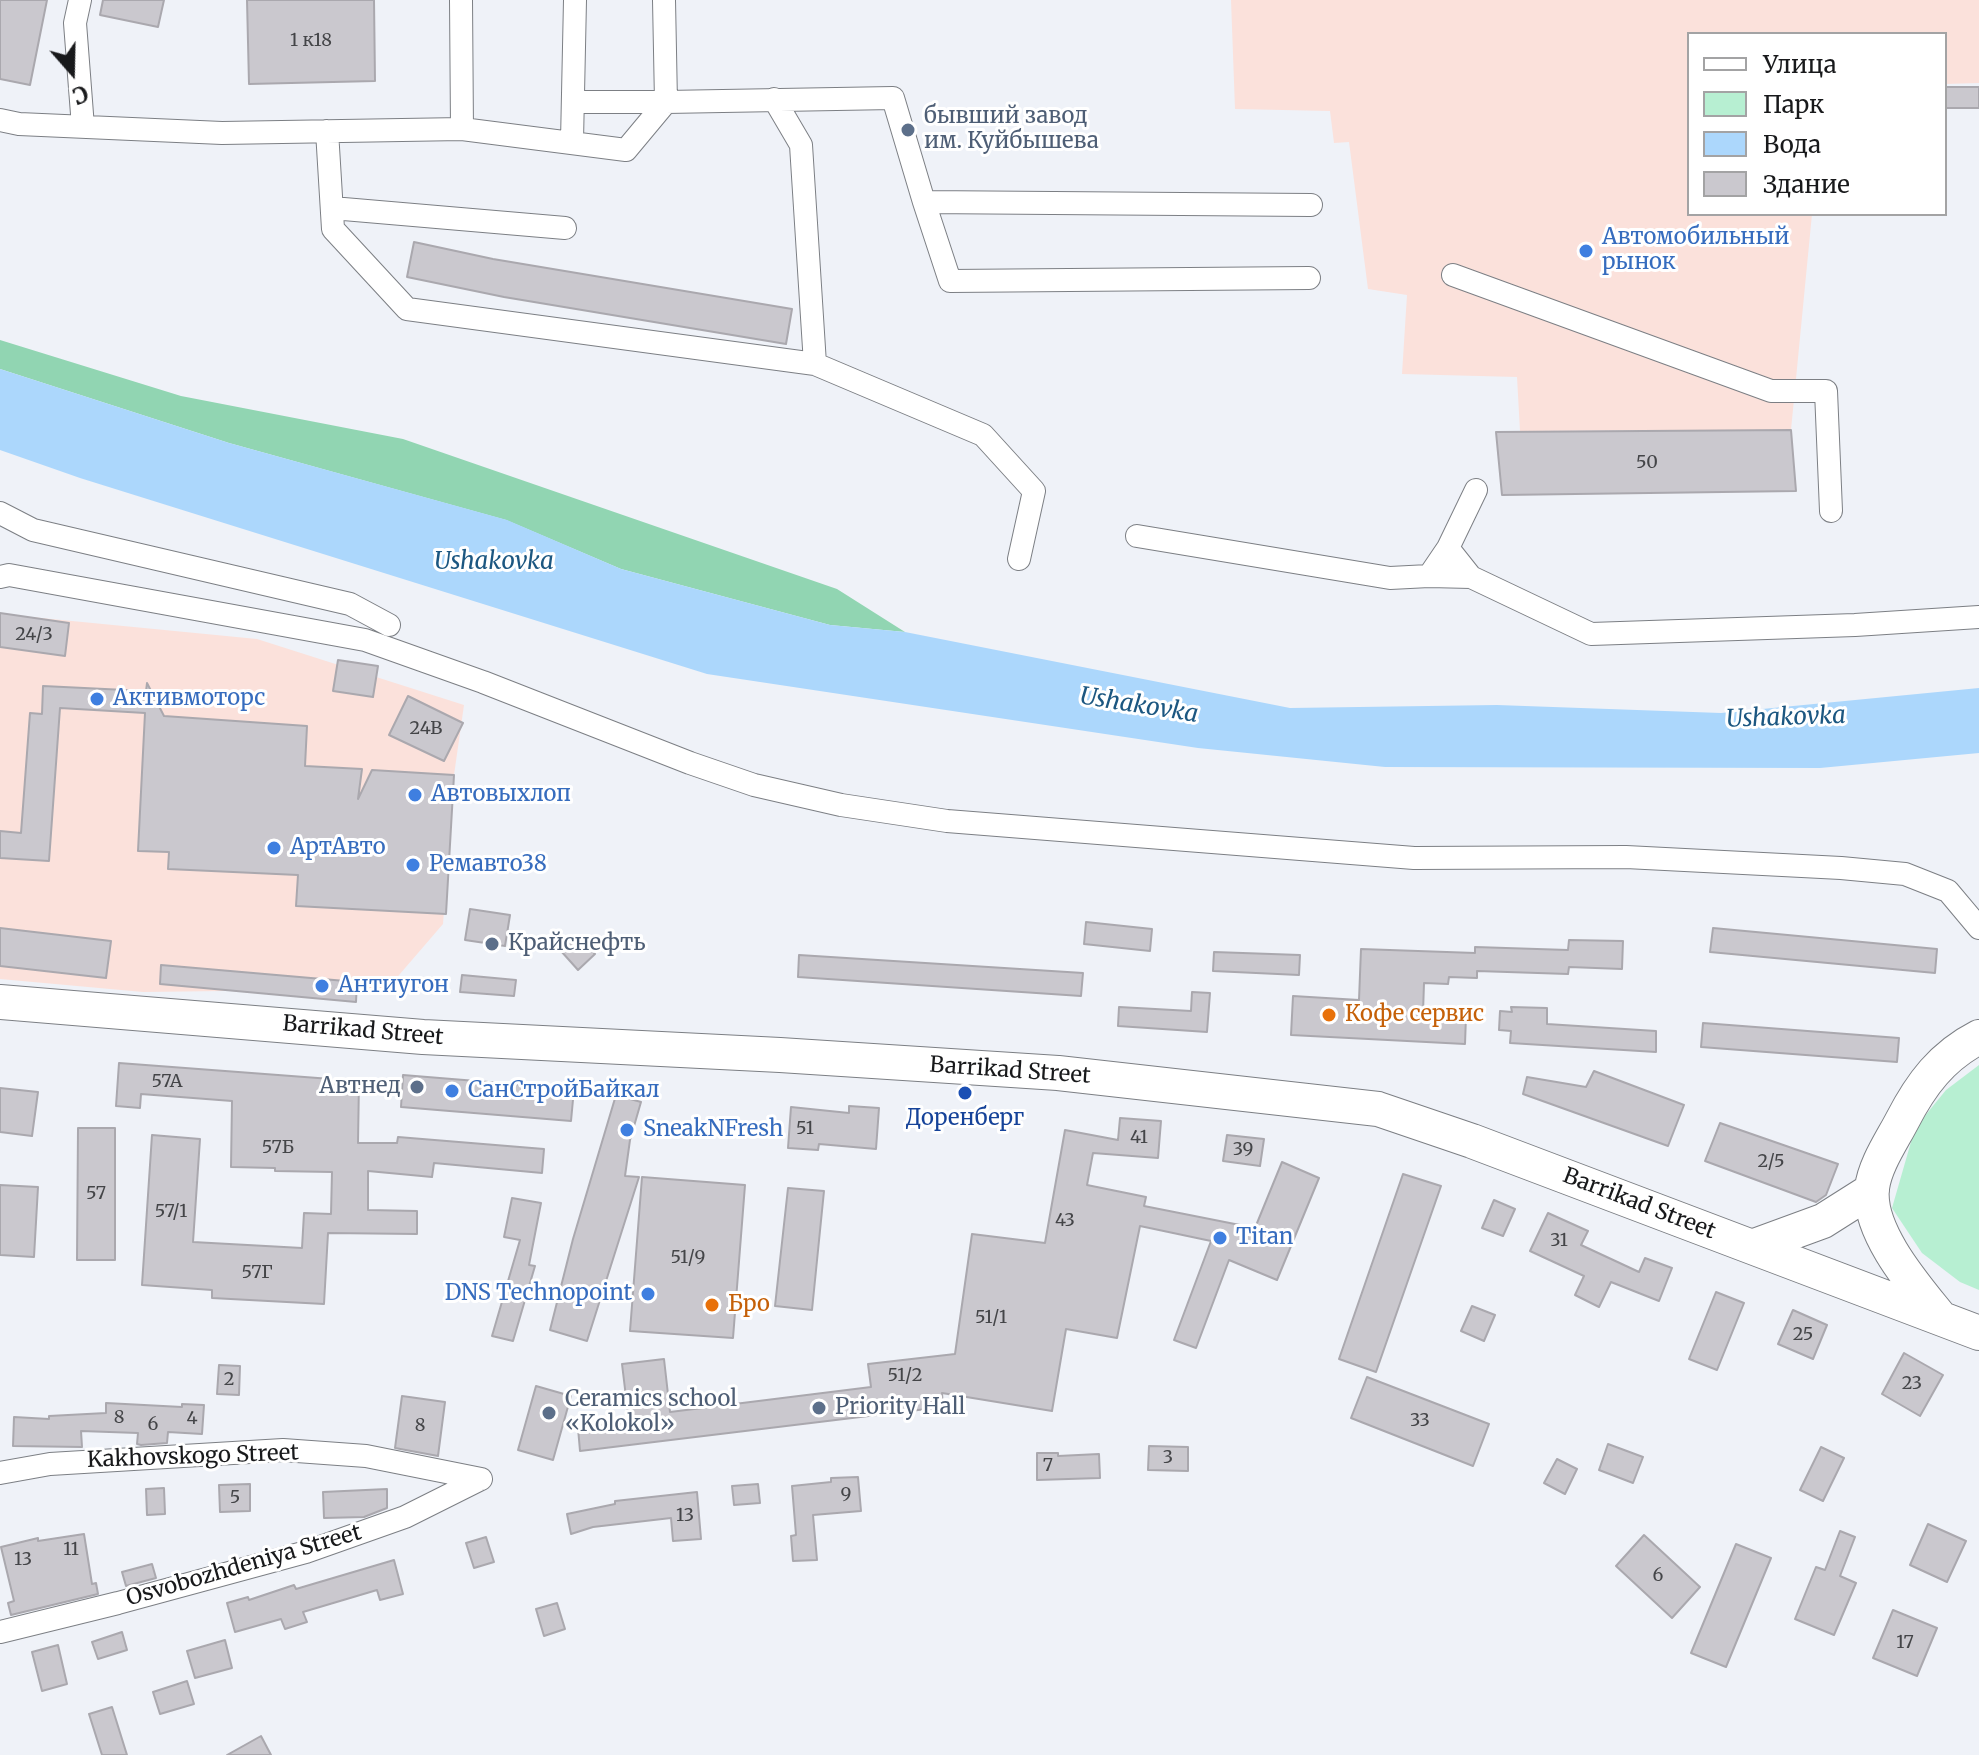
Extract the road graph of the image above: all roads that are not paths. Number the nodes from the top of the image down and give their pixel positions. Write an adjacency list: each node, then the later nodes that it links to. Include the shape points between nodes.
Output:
1 (80, 0): 9 (street, via 75,23)
2 (461, 0): 10 (street)
3 (575, 0): 6 (street)
4 (664, 0): 7 (street)
5 (774, 99): 7 (street); 13 (street, via 893,98); 19 (street, via 801,145)
6 (573, 102): 7 (street); 12 (street)
7 (666, 102): 10 (street, via 626,150)
8 (0, 120): 9 (street)
9 (83, 127): 11 (street)
10 (462, 129): 11 (street)
11 (327, 131): 15 (street)
12 (572, 141)
13 (924, 202): 14 (street); 18 (street, via 950,281)
14 (1311, 205)
15 (332, 208): 16 (street); 19 (street, via 333,229 407,309)
16 (565, 228)
17 (1460, 277): 21 (street, via 1771,391 1826,391)
18 (1309, 278)
19 (815, 364): 25 (street, via 983,435 1034,491)
20 (1476, 490): 24 (street)
21 (1831, 511)
22 (0, 513): 30 (street, via 33,530 350,604)
23 (1137, 536): 26 (street, via 1390,578)
24 (1448, 548): 26 (street); 28 (street)
25 (1019, 559)
26 (1429, 576): 28 (street)
27 (0, 577): 31 (street, via 125,594 365,640 690,763 754,785 841,805 947,821 1414,858 1626,857 1905,874 1948,891)
28 (1471, 577): 29 (street, via 1591,634)
29 (1979, 617)
30 (389, 625)
31 (1979, 928)
32 (0, 1002): 35 (main road, Barrikad Street, via 423,1037 1058,1073 1378,1109)
33 (1979, 1037): 34 (main road, via 1930,1074 1879,1167)
34 (1872, 1190): 35 (main road, via 1823,1221); 36 (main road, via 1885,1239)
35 (1752, 1247): 36 (main road, Barrikad Street)
36 (1939, 1316): 37 (main road, Barrikad Street)
37 (1979, 1333)
38 (0, 1473): 39 (street, Kakhovskogo Street, via 50,1464 283,1450 366,1456)
39 (481, 1479): 40 (street, Osvobozhdeniya Street, via 405,1517 306,1552)
40 (0, 1632)

